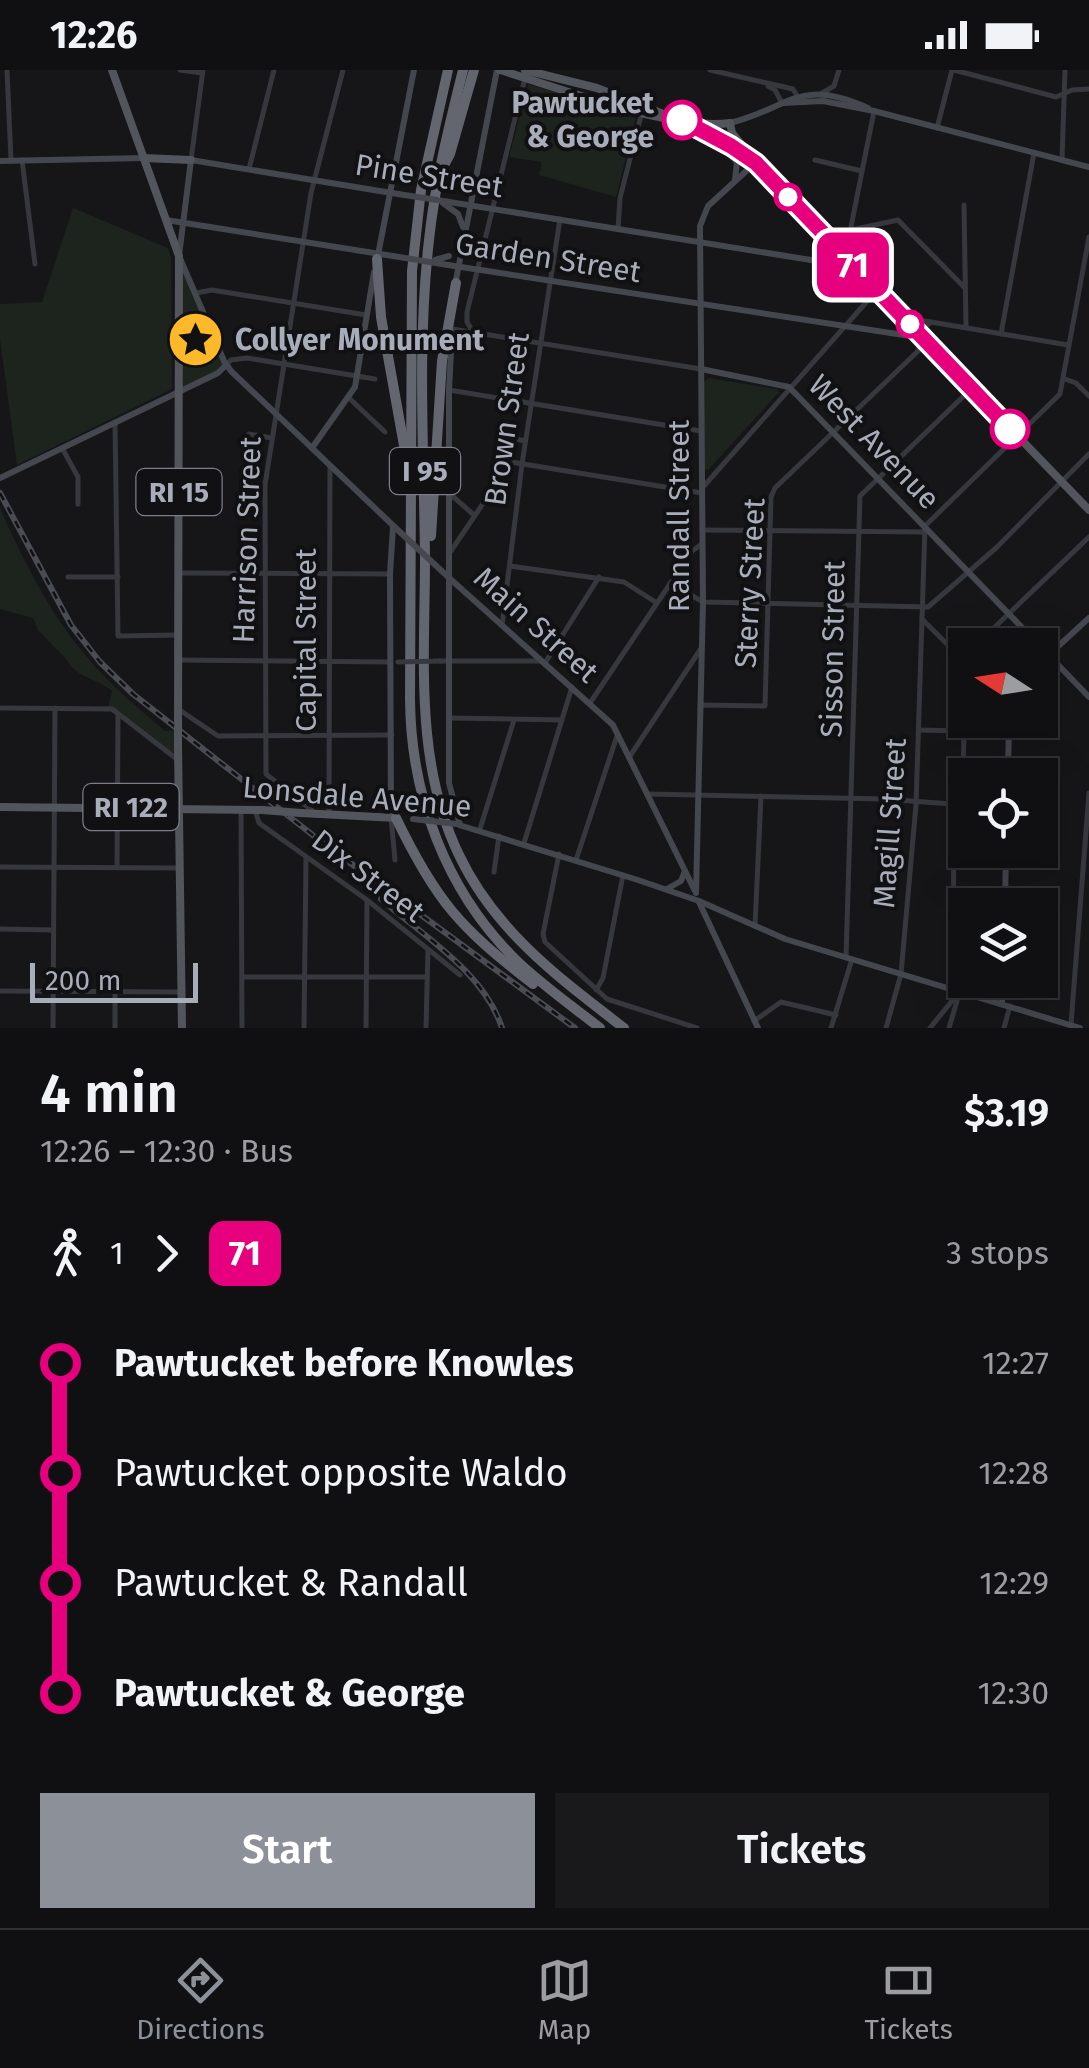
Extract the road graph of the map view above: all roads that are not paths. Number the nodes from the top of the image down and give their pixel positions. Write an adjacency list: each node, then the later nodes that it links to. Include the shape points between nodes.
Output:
1 (6, 70): 34 (street)
2 (112, 70): 33 (main road, Main Street)
3 (180, 70): 16 (street)
4 (274, 70): 42 (street)
5 (342, 70): 45 (street, Harrison Street)
6 (414, 70): 47 (main road)
7 (448, 70): 119 (highway, I 95, via 414,251)
8 (462, 70): 44 (highway, I 95)
9 (474, 70): 44 (highway)
10 (499, 70): 17 (main road); 48 (main road)
11 (543, 70): 19 (main road)
12 (710, 70): 18 (street)
13 (839, 70): 22 (street, via 834,86)
14 (953, 70): 21 (street); 30 (street)
15 (1065, 70): 21 (street)
16 (202, 72): 36 (street)
17 (526, 73): 19 (main road); 26 (main road); 51 (street)
18 (761, 82): 23 (street, via 793,89); 24 (street)
19 (583, 84): 27 (main road)
20 (1089, 89): 21 (street)
21 (1064, 95): 38 (street)
22 (818, 97): 23 (main road); 25 (main road)
23 (799, 98): 24 (main road)
24 (782, 103): 29 (main road)
25 (874, 111): 30 (main road); 43 (street)
26 (642, 112): 27 (main road); 55 (street)
27 (669, 117): 28 (main road)
28 (688, 122): 29 (main road); 31 (main road)
29 (730, 123): 40 (main road)
30 (936, 128): 32 (main road)
31 (709, 133): 40 (main road); 46 (main road, via 737,162)
32 (1034, 153): 38 (main road); 83 (street)
33 (144, 158): 35 (main road, Pine Street); 36 (main road, Pine Street); 53 (main road, Main Street / RI 15)
34 (12, 160): 35 (main road, Pine Street); 39 (main road, Pine Street)
35 (22, 160): 66 (street)
36 (191, 160): 42 (main road, Pine Street); 54 (main road, RI 15)
37 (815, 160): 43 (street)
38 (1062, 160): 41 (main road)
39 (0, 161)
40 (756, 163): 46 (main road, Randall Street); 61 (main road)
41 (1089, 167)
42 (249, 170): 45 (main road, Pine Street)
43 (862, 171): 56 (street)
44 (438, 175): 148 (highway, I 95, via 424,298)
45 (314, 180): 47 (main road, Pine Street); 59 (street, Harrison Street)
46 (732, 184): 60 (main road, Randall Street, via 705,210)
47 (388, 192): 50 (main road, Pine Street, bridge); 63 (main road)
48 (470, 205): 50 (main road, Pine Street); 51 (main road, Pine Street); 57 (main road)
49 (964, 205): 71 (street)
50 (456, 207): 57 (main road)
51 (493, 209): 52 (main road, Pine Street); 68 (street)
52 (560, 219): 55 (main road, Pine Street); 69 (street, Brown Street)
53 (166, 220): 54 (main road, Garden Street); 62 (main road, Main Street / RI 15)
54 (183, 223): 59 (main road, Garden Street); 62 (main road, RI 15)
55 (618, 229): 60 (main road, Pine Street)
56 (850, 230): 61 (street); 71 (street, via 898,220)
57 (464, 236): 64 (main road); 67 (main road)
58 (1089, 237): 86 (street)
59 (303, 242): 63 (main road, Garden Street); 74 (street, Harrison Street)
60 (700, 242): 65 (main road, Pine Street); 75 (main road, Randall Street)
61 (842, 254): 65 (main road)
62 (179, 256): 73 (main road, Main Street); 96 (main road, RI 15)
63 (377, 256): 64 (main road, Garden Street, bridge); 76 (main road); 119 (highway)
64 (448, 260): 67 (main road, Garden Street)
65 (850, 261): 72 (main road)
66 (35, 264)
67 (458, 266): 68 (main road, Garden Street); 70 (main road)
68 (477, 269): 69 (main road, Garden Street); 82 (street, via 466,318)
69 (550, 281): 75 (main road, Garden Street); 85 (street, Brown Street)
70 (456, 283): 81 (main road); 148 (highway, via 442,361)
71 (965, 288): 80 (street)
72 (878, 290): 77 (main road); 79 (street)
73 (196, 292): 74 (street); 88 (main road, Main Street)
74 (294, 303): 76 (street); 87 (street, Harrison Street)
75 (700, 306): 79 (main road, Garden Street); 89 (main road, Randall Street)
76 (367, 315): 90 (main road)
77 (904, 318): 78 (street); 84 (main road)
78 (931, 322): 80 (street); 84 (street, Sterry Street)
79 (844, 328): 84 (main road, Garden Street); 93 (street)
80 (966, 328): 83 (street)
81 (452, 329): 82 (street, West Avenue); 95 (main road)
82 (474, 332): 85 (street, West Avenue)
83 (1002, 334): 86 (street)
84 (923, 338): 94 (main road); 104 (street, Sterry Street, via 918,351)
85 (541, 343): 89 (street, West Avenue); 99 (street, Brown Street)
86 (1068, 346): 92 (street)
87 (284, 364): 88 (street, via 242,358); 90 (street); 100 (street, Harrison Street)
88 (226, 365): 96 (main road); 100 (main road, Main Street)
89 (701, 369): 93 (main road, West Avenue); 102 (main road, Randall Street)
90 (358, 376): 91 (street); 98 (main road)
91 (375, 379)
92 (1064, 379): 97 (street); 106 (street, via 1060,394)
93 (790, 387): 104 (main road, West Avenue); 118 (street)
94 (972, 388): 106 (main road); 116 (street, Sisson Street)
95 (449, 390): 99 (street); 120 (main road)
96 (178, 391): 101 (main road); 134 (main road, RI 15)
97 (1089, 396)
98 (349, 398): 103 (street); 110 (main road)
99 (531, 404): 102 (street); 108 (street, Brown Street)
100 (276, 414): 107 (street, Harrison Street); 110 (main road, Main Street)
101 (115, 422): 109 (main road); 141 (street)
102 (702, 431): 118 (main road, Randall Street)
103 (385, 432)
104 (836, 432): 116 (main road, West Avenue); 127 (street, Sterry Street, via 775,488)
105 (249, 434): 107 (street)
106 (1018, 436): 117 (main road); 125 (street)
107 (272, 438): 135 (street, Harrison Street)
108 (525, 441): 112 (street, via 502,444); 113 (street, Brown Street)
109 (62, 448): 115 (main road); 121 (street, via 78,477)
110 (312, 448): 114 (main road, Main Street)
111 (1089, 454): 117 (street)
112 (510, 463): 113 (street); 123 (street)
113 (522, 464): 118 (street); 132 (street, Brown Street)
114 (330, 465): 124 (main road, Main Street); 136 (street, Capital Street)
115 (0, 478)
116 (879, 478): 125 (main road, West Avenue); 128 (street, Sisson Street, via 860,496)
117 (1062, 482): 122 (main road); 133 (street)
118 (702, 490): 126 (main road, Randall Street)
119 (410, 491): 245 (highway, I 95, via 410,721 428,820 482,922)
120 (450, 493): 123 (street); 131 (main road)
121 (78, 504)
122 (1089, 510)
123 (474, 516): 131 (street)
124 (393, 526): 137 (main road); 138 (main road, Main Street, bridge)
125 (924, 529): 128 (street); 133 (main road, West Avenue); 147 (street)
126 (702, 530): 127 (street); 130 (main road, Randall Street)
127 (769, 532): 128 (street); 145 (street, Sterry Street)
128 (858, 532): 146 (street, Sisson Street)
129 (1089, 537): 149 (street)
130 (702, 544): 142 (street); 143 (main road, Randall Street)
131 (449, 553): 138 (main road)
132 (510, 566): 140 (street); 152 (street, Brown Street)
133 (968, 572): 147 (street); 149 (main road, West Avenue)
134 (180, 574): 135 (street); 155 (main road, RI 15)
135 (265, 574): 136 (street); 163 (street, Harrison Street)
136 (328, 574): 137 (street); 164 (street, Capital Street)
137 (390, 574): 165 (main road)
138 (447, 575): 152 (main road, Main Street); 161 (main road)
139 (68, 577): 141 (street)
140 (600, 577): 144 (street, via 624,582); 166 (street)
141 (118, 578): 155 (street, via 118,636)
142 (670, 583): 143 (street); 144 (street)
143 (703, 602): 145 (street); 158 (main road, Randall Street)
144 (657, 603): 170 (street)
145 (769, 603): 146 (street); 171 (street, Sterry Street, via 765,706)
146 (856, 606): 147 (street); 191 (street, Sisson Street)
147 (922, 608): 151 (street, Magill Street)
148 (425, 611): 258 (highway, I 95, via 427,744 457,851 520,942)
149 (1009, 614): 153 (street); 154 (main road, West Avenue)
150 (1089, 618): 157 (main road)
151 (922, 620): 156 (street); 179 (street, Magill Street)
152 (502, 626): 159 (main road, Main Street)
153 (994, 628)
154 (1023, 628)
155 (178, 635): 160 (main road, RI 15)
156 (948, 644)
157 (1058, 645)
158 (702, 647): 171 (main road, Randall Street); 185 (street)
159 (532, 652): 162 (street); 166 (main road, Main Street)
160 (178, 660): 163 (street); 174 (main road, RI 15)
161 (444, 661): 162 (street); 165 (street, bridge); 176 (main road)
162 (526, 661): 166 (street)
163 (265, 662): 164 (street); 183 (street, Harrison Street)
164 (329, 662): 165 (street); 182 (street, Capital Street)
165 (395, 662): 184 (main road)
166 (544, 662): 168 (main road, Main Street)
167 (1058, 664): 169 (main road, West Avenue)
168 (572, 688): 170 (main road, Main Street); 178 (street)
169 (1089, 697)
170 (590, 703): 181 (main road, Main Street)
171 (700, 705): 189 (main road, Randall Street)
172 (0, 708): 173 (street)
173 (55, 708): 175 (street, via 112,709); 195 (street)
174 (178, 709): 183 (street, via 218,736); 186 (main road, RI 15, bridge)
175 (118, 716): 186 (street); 196 (street)
176 (449, 718): 177 (street); 203 (main road, via 449,783)
177 (514, 720): 178 (street); 204 (street)
178 (562, 720): 206 (street)
179 (919, 730): 180 (street); 192 (street, Magill Street)
180 (948, 731)
181 (618, 734): 185 (main road, Main Street); 210 (street)
182 (328, 735): 183 (street); 184 (street); 201 (street, Capital Street)
183 (265, 736): 200 (street, Harrison Street, via 266,774)
184 (392, 736): 202 (main road)
185 (630, 756): 188 (main road, Main Street)
186 (178, 760): 197 (main road, RI 15)
187 (1089, 793): 249 (street)
188 (648, 794): 189 (street); 215 (main road, Main Street)
189 (698, 794): 190 (street); 219 (main road, Randall Street)
190 (761, 796): 191 (street); 223 (street)
191 (851, 798): 192 (street); 227 (street, Sisson Street)
192 (916, 803): 193 (street); 228 (street, Magill Street)
193 (948, 804)
194 (0, 806): 195 (main road, Lonsdale Avenue / RI 122)
195 (54, 806): 196 (main road, Lonsdale Avenue / RI 122); 212 (street)
196 (116, 807): 197 (main road, Lonsdale Avenue / RI 122); 213 (street)
197 (180, 807): 198 (main road, Lonsdale Avenue / RI 122); 214 (main road, RI 15)
198 (241, 809): 199 (main road, Lonsdale Avenue / RI 122); 231 (street)
199 (259, 810): 200 (main road, Lonsdale Avenue / RI 122, bridge); 208 (street, Dix Street, via 259,824)
200 (316, 814): 201 (main road, Lonsdale Avenue / RI 122)
201 (329, 814): 202 (main road, Lonsdale Avenue / RI 122)
202 (394, 818): 203 (main road, Lonsdale Avenue / RI 122, bridge); 209 (street); 245 (highway, via 458,921 536,986)
203 (458, 825): 204 (main road, Lonsdale Avenue / RI 122)
204 (480, 829): 205 (main road, Lonsdale Avenue / RI 122)
205 (499, 836): 206 (main road, Lonsdale Avenue / RI 122); 216 (street)
206 (524, 843): 207 (main road, Lonsdale Avenue / RI 122)
207 (559, 854): 210 (main road, Lonsdale Avenue / RI 122); 235 (street, via 544,939)
208 (306, 856): 220 (street, Dix Street); 230 (street)
209 (395, 860)
210 (576, 860): 217 (main road, Lonsdale Avenue / RI 122)
211 (0, 868): 212 (street)
212 (53, 868): 213 (street); 225 (street)
213 (117, 868): 214 (street)
214 (181, 868): 239 (main road, RI 15)
215 (685, 871): 218 (main road); 219 (main road, Main Street)
216 (494, 872)
217 (623, 875): 218 (main road, Lonsdale Avenue / RI 122); 235 (street)
218 (666, 889): 219 (main road, Lonsdale Avenue / RI 122)
219 (697, 897): 221 (main road, RI 122); 222 (main road, Main Street)
220 (367, 900): 226 (street, Dix Street); 232 (street)
221 (716, 909): 222 (main road); 223 (main road, RI 122)
222 (711, 926): 247 (main road, Main Street)
223 (756, 926): 227 (main road, RI 122)
224 (0, 930): 225 (street)
225 (54, 930): 237 (street)
226 (428, 949): 229 (street, Dix Street); 233 (street)
227 (849, 958): 228 (main road, RI 122); 246 (street, Sisson Street)
228 (901, 974): 234 (main road, RI 122); 261 (street, Magill Street)
229 (460, 975)
230 (304, 976): 231 (street); 232 (street); 254 (street)
231 (242, 977): 253 (street)
232 (367, 977): 233 (street); 255 (street)
233 (426, 977): 256 (street)
234 (948, 988)
235 (596, 990): 259 (street, via 617,1004)
236 (0, 992): 237 (street)
237 (53, 992): 238 (street); 250 (street)
238 (115, 992): 239 (street); 251 (street)
239 (182, 992): 252 (main road, RI 15)
240 (951, 998): 262 (street)
241 (955, 998): 263 (street)
242 (983, 998): 244 (main road, RI 122)
243 (1005, 998): 244 (main road)
244 (1006, 1005): 248 (main road, RI 122); 264 (street)
245 (571, 1006): 257 (highway, I 95)
246 (836, 1015): 247 (street, via 781,1002); 260 (street, Sisson Street)
247 (756, 1024)
248 (1058, 1025): 249 (main road, RI 122)
249 (1070, 1025): 265 (main road, RI 122)
250 (53, 1028)
251 (115, 1028)
252 (182, 1028)
253 (242, 1028)
254 (304, 1028)
255 (366, 1028)
256 (426, 1028)
257 (600, 1028)
258 (624, 1028)
259 (696, 1028)
260 (832, 1028)
261 (886, 1028)
262 (930, 1028)
263 (949, 1028)
264 (1004, 1028)
265 (1080, 1028)

